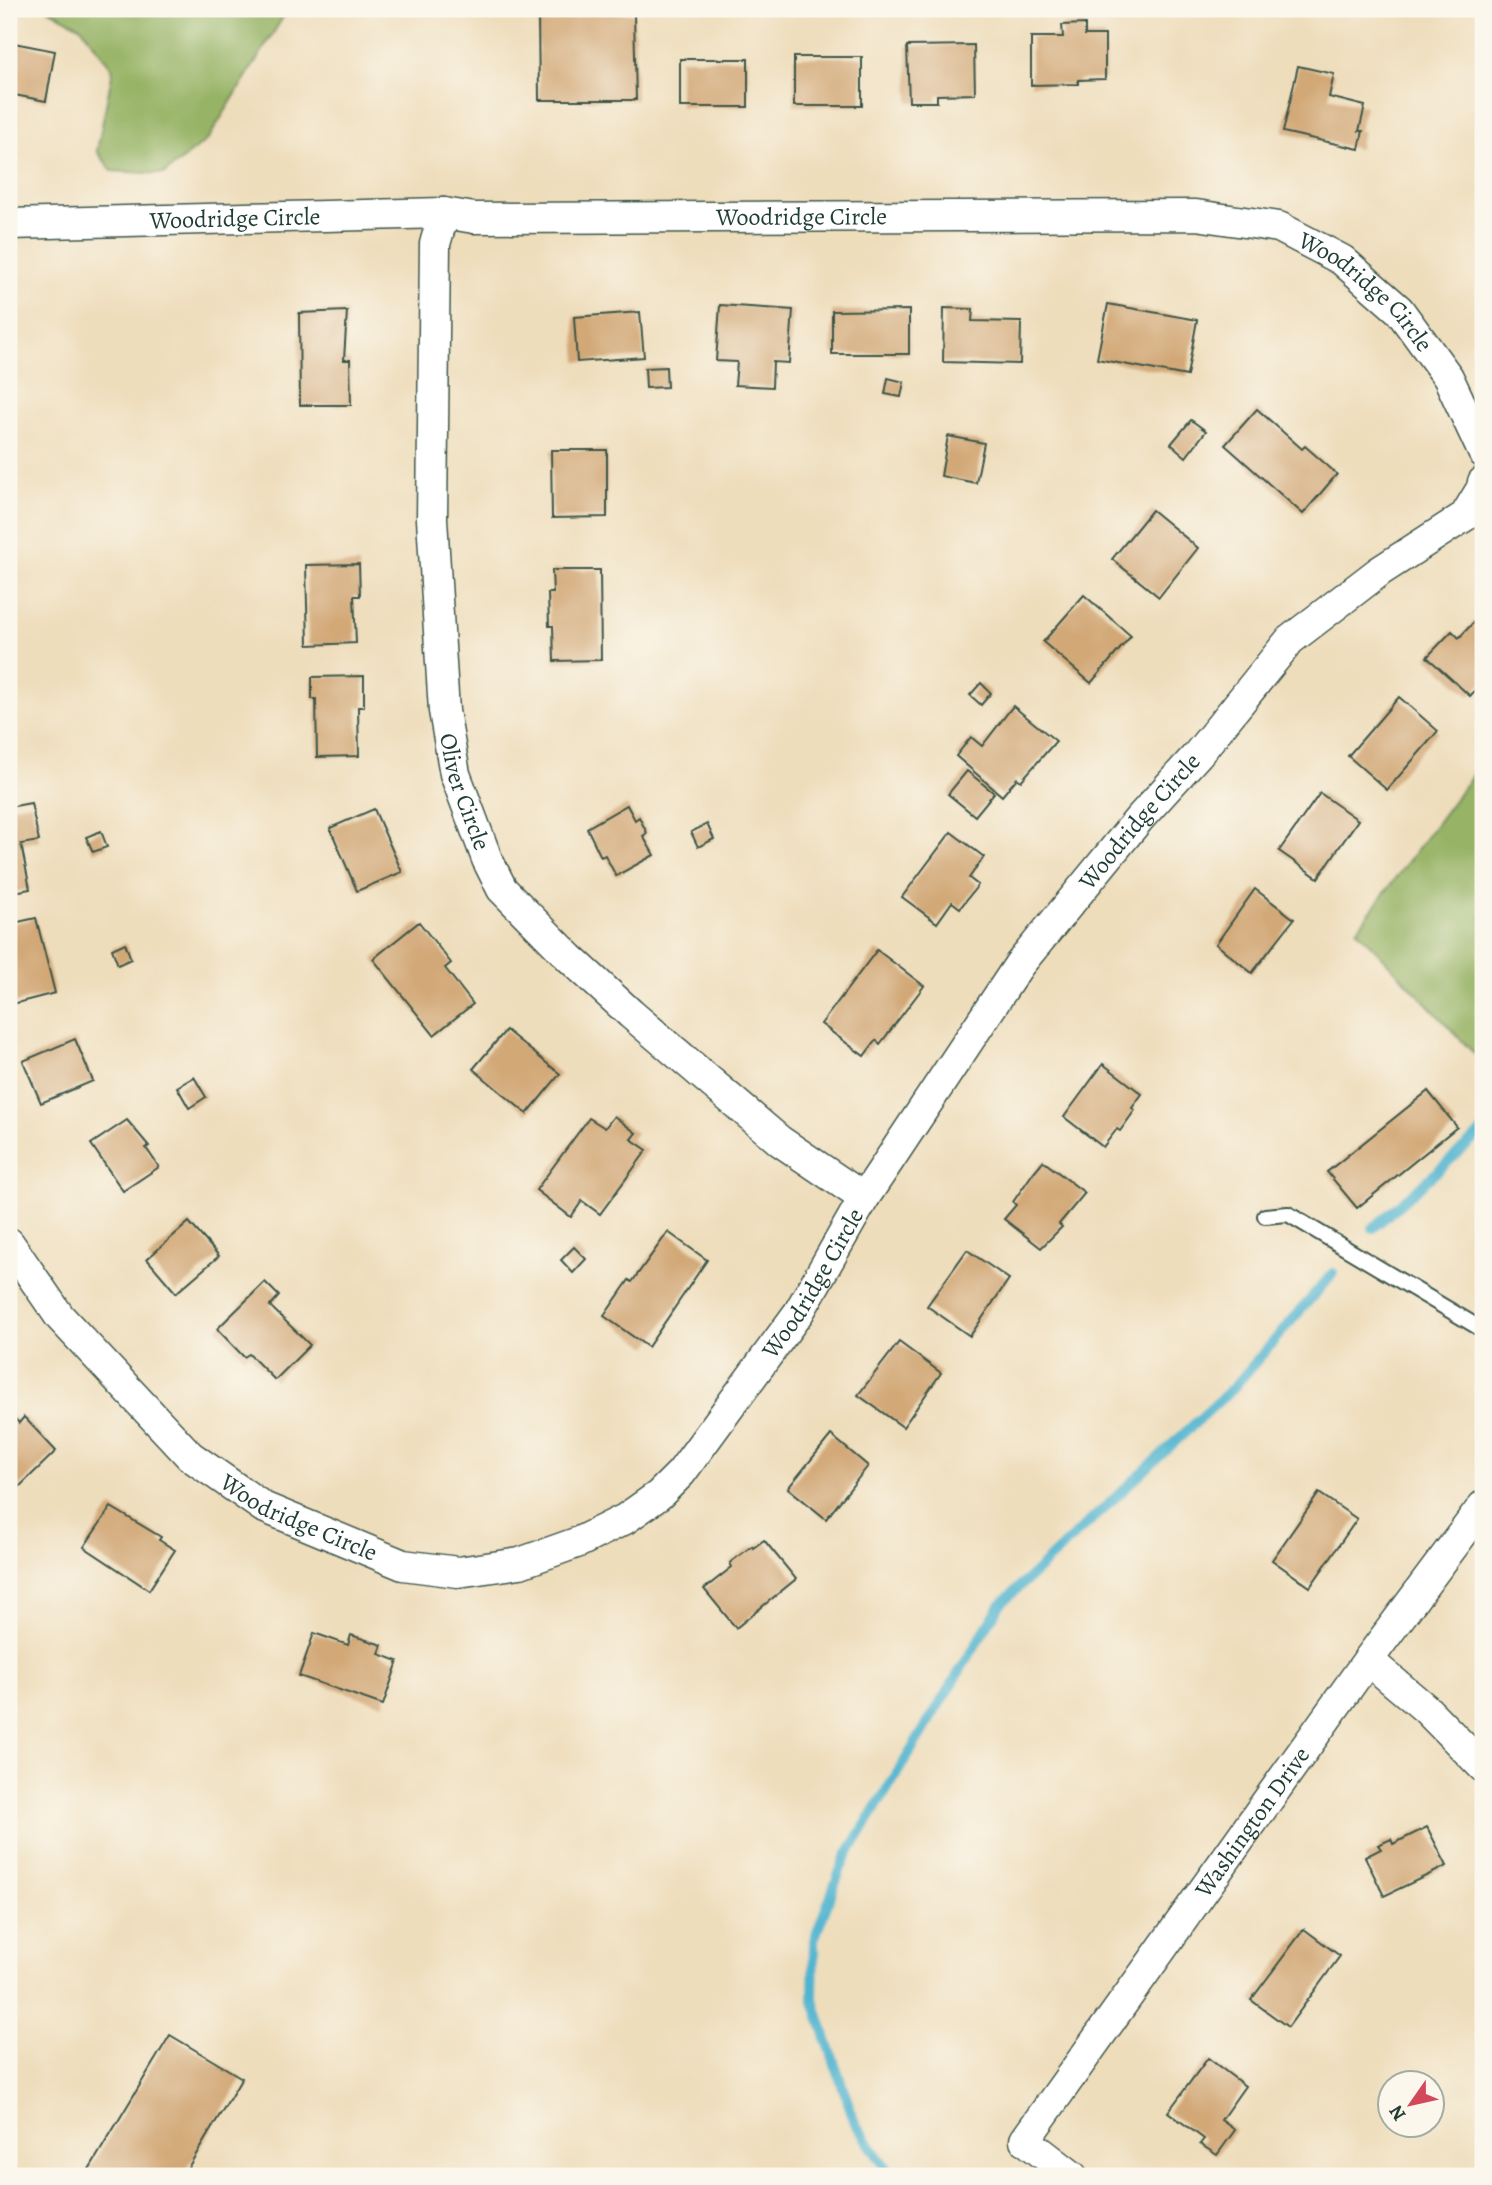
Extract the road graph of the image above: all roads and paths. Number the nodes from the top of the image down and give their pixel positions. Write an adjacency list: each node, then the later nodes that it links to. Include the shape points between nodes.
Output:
1 (444, 213): 2 (street, Woodridge Circle); 3 (street, Woodridge Circle, via 474,218 1196,215 1279,227 1342,260 1399,310 1448,377); 5 (street, Oliver Circle, via 435,244 432,519 444,711 455,774 488,859 502,889 631,1014 780,1141)
2 (9, 224)
3 (1483, 452)
4 (1483, 482): 5 (street, Woodridge Circle, via 1465,516 1380,570 1290,640 1019,965)
5 (864, 1198): 7 (street, Woodridge Circle, via 799,1312 681,1473 659,1495 579,1542 520,1563 458,1572 404,1565 263,1507 190,1456 60,1317)
6 (1265, 1216): 8 (lane, via 1289,1214)
7 (9, 1244)
8 (1483, 1330)
9 (1483, 1506): 10 (street, Washington Drive)
10 (1368, 1660): 11 (street, via 1426,1709); 12 (street, Washington Drive, via 1025,2140)
11 (1483, 1767)
12 (1072, 2176)

